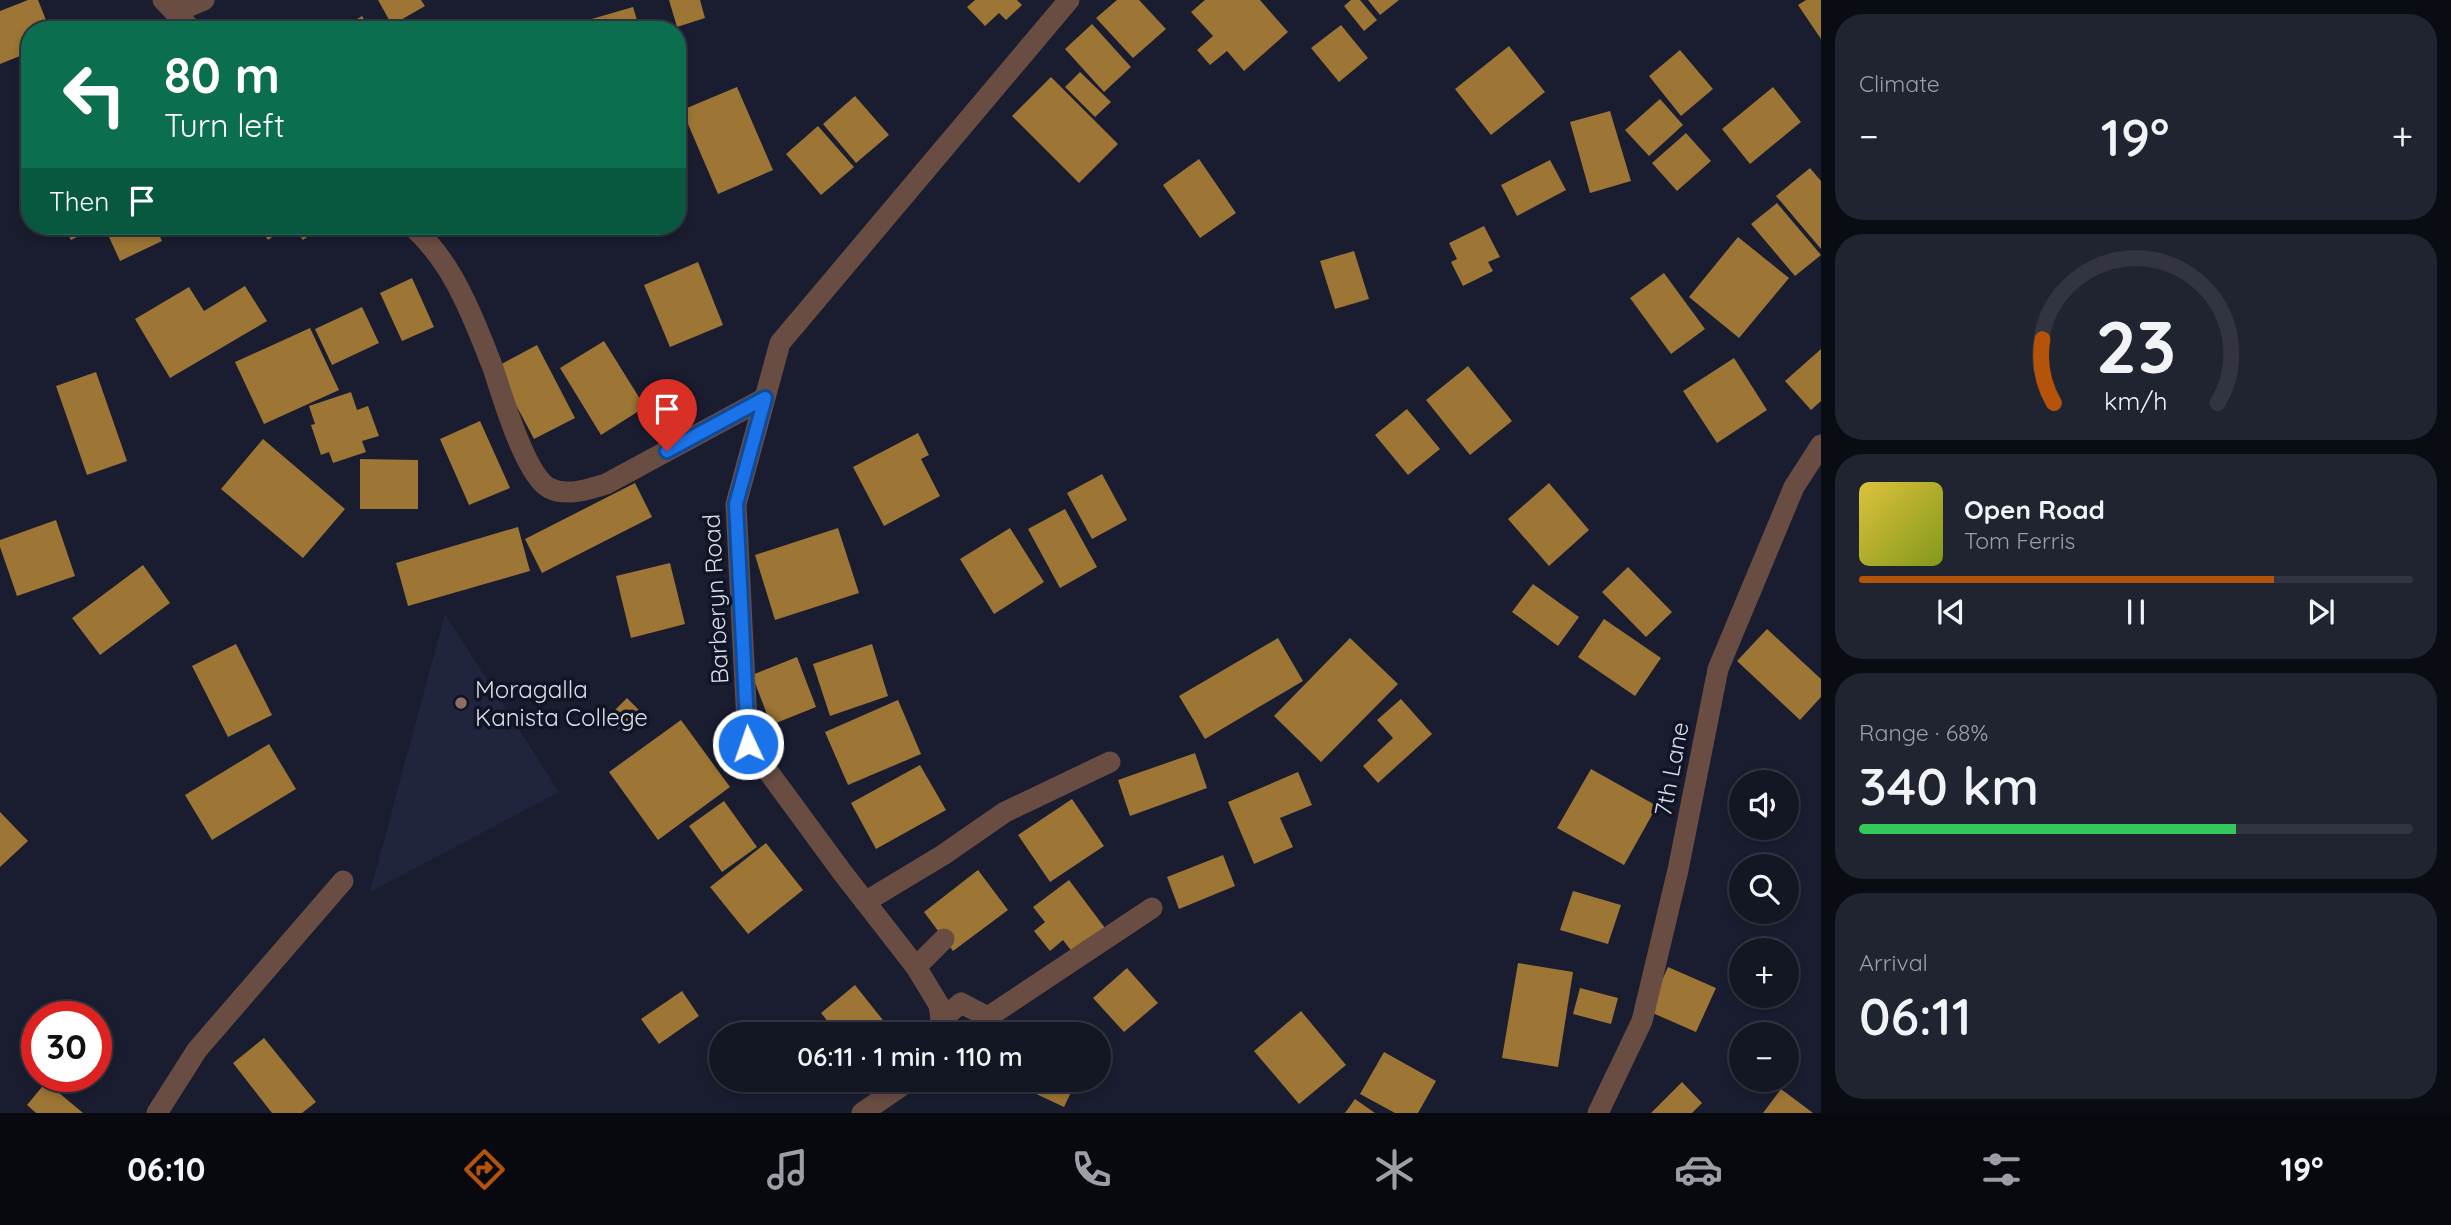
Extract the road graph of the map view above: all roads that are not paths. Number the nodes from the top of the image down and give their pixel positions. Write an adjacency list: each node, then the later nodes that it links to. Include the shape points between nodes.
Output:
1 (204, 0): 3 (street)
2 (1069, 0): 6 (street, Barberyn Road, via 780,343)
3 (169, 6): 4 (street)
4 (183, 21)
5 (420, 235): 6 (street, via 437,253 464,300 508,416 535,473 548,488 583,491 607,484)
6 (765, 398): 10 (street, Barberyn Road, via 736,504 748,744)
7 (1821, 445): 19 (street, 7th Lane, via 1794,487 1718,669 1642,1021)
8 (1110, 762): 10 (street, via 1004,812)
9 (343, 881): 17 (street, via 197,1050)
10 (865, 902): 13 (street, Barberyn Road)
11 (1152, 908): 15 (street, via 988,1017 961,1003)
12 (944, 939): 13 (street)
13 (916, 967): 14 (street, Barberyn Road, via 939,1005)
14 (941, 1022)
15 (946, 1022)
16 (893, 1092): 18 (street)
17 (157, 1113)
18 (862, 1113)
19 (1598, 1113)

